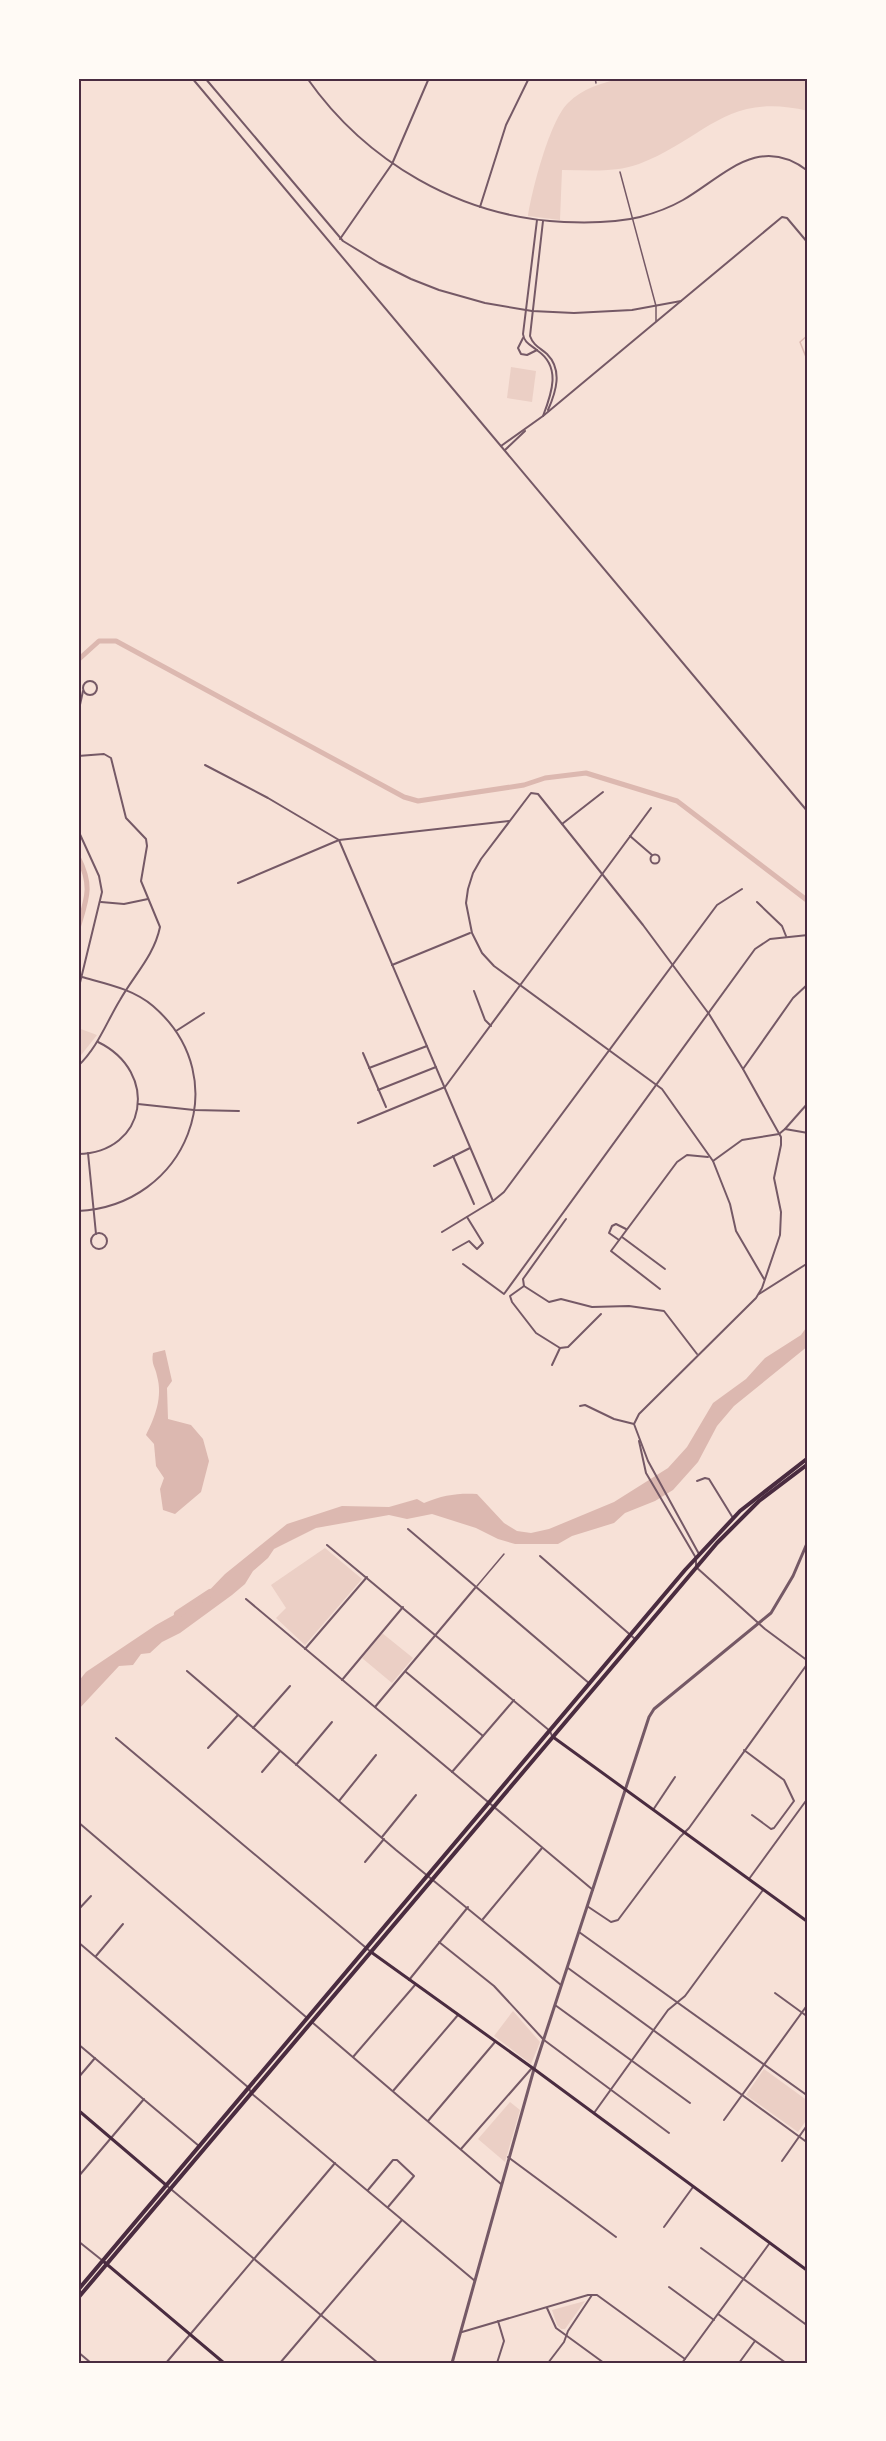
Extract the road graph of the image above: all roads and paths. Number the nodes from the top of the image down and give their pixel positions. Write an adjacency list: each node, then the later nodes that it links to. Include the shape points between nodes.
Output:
1 (192, 78): 32 (street)
2 (206, 78): 15 (street)
3 (307, 78): 8 (street, via 341,120)
4 (429, 78): 8 (street)
5 (529, 78): 11 (street, via 506,125)
6 (595, 78): 7 (street)
7 (596, 84)
8 (392, 164): 11 (street, via 429,186); 15 (street)
9 (808, 171): 12 (street, via 781,157 756,157 736,165 675,204)
10 (620, 172): 12 (street)
11 (480, 207): 13 (street)
12 (633, 218): 14 (street); 18 (street)
13 (537, 220): 14 (street); 19 (street)
14 (543, 221): 20 (street)
15 (340, 239): 19 (street, via 425,285)
16 (808, 243): 17 (street, via 783,217)
17 (681, 301): 18 (street); 21 (street)
18 (657, 306): 20 (street, via 606,313); 21 (street)
19 (526, 310): 20 (street); 22 (street)
20 (532, 311): 23 (street)
21 (656, 321): 29 (street)
22 (523, 337): 24 (street); 25 (street)
23 (531, 338): 26 (street); 27 (street)
24 (527, 343): 25 (street); 26 (street)
25 (521, 344): 28 (street, via 521,354)
26 (532, 346): 27 (street); 28 (street)
27 (538, 349): 28 (street); 29 (street, via 552,360 556,374); 30 (street, via 553,373)
28 (531, 352)
29 (547, 413): 30 (street)
30 (543, 416): 31 (street)
31 (527, 429): 32 (street); 33 (street)
32 (501, 446): 33 (street)
33 (504, 450): 40 (street)
34 (83, 687): 34 (street, via 92,681 97,688 89,695); 35 (street)
35 (78, 714)
36 (78, 756): 50 (street, via 104,754 111,758 126,818 146,839 141,881)
37 (205, 765): 45 (street)
38 (603, 792): 42 (street)
39 (651, 808): 44 (street)
40 (808, 812)
41 (509, 821): 42 (street, via 531,793 538,794); 45 (street); 53 (street, via 470,880 466,903)
42 (562, 824): 47 (street)
43 (78, 830): 51 (street, via 100,879)
44 (630, 836): 46 (street); 47 (street)
45 (339, 840): 48 (street); 56 (street)
46 (652, 855)
47 (602, 874): 57 (street); 60 (street)
48 (238, 883)
49 (742, 890): 57 (street, via 717,905)
50 (148, 899): 51 (street, via 124,904); 61 (street, via 159,924 158,936)
51 (101, 902): 58 (street)
52 (757, 902): 55 (street, via 782,926)
53 (472, 933): 56 (street); 60 (street, via 487,959)
54 (808, 935): 55 (street)
55 (786, 936): 65 (street, via 759,944)
56 (392, 965): 69 (street)
57 (672, 965): 65 (street); 70 (street)
58 (82, 977): 61 (street); 62 (street)
59 (808, 984): 75 (street, via 793,998)
60 (520, 986): 66 (street); 70 (street)
61 (126, 990): 67 (street, via 154,1007); 68 (street)
62 (78, 991)
63 (474, 991): 66 (street)
64 (204, 1013): 67 (street)
65 (709, 1014): 75 (street); 76 (street)
66 (491, 1026): 77 (street)
67 (176, 1031): 82 (street, via 194,1076)
68 (98, 1042): 72 (street); 80 (street, via 115,1051 130,1068)
69 (427, 1046): 73 (street); 74 (street)
70 (609, 1050): 76 (street); 95 (street, via 504,1192)
71 (363, 1053): 74 (street)
72 (78, 1066)
73 (436, 1067): 77 (street); 78 (street)
74 (369, 1068): 78 (street)
75 (743, 1069): 87 (street)
76 (656, 1083): 92 (street); 107 (street, via 504,1294)
77 (445, 1087): 84 (street); 88 (street)
78 (378, 1090): 81 (street)
79 (808, 1103): 85 (street)
80 (138, 1104): 82 (street); 89 (street, via 123,1136)
81 (386, 1107)
82 (194, 1110): 83 (street); 97 (street, via 183,1146 163,1175 125,1202)
83 (239, 1111)
84 (358, 1123)
85 (785, 1129): 86 (street); 87 (street)
86 (808, 1133)
87 (779, 1134): 93 (street, via 742,1140); 109 (street, via 781,1145 774,1185 781,1225)
88 (470, 1148): 91 (street); 95 (street)
89 (88, 1153): 90 (street); 97 (street)
90 (78, 1154)
91 (453, 1156): 94 (street); 96 (street)
92 (709, 1157): 93 (street); 101 (street, via 682,1157)
93 (713, 1161): 109 (street, via 736,1231)
94 (434, 1166)
95 (493, 1201): 99 (street)
96 (474, 1204)
97 (94, 1210): 98 (street); 103 (street)
98 (78, 1211)
99 (467, 1217): 102 (street); 105 (street, via 483,1243 477,1249 466,1241)
100 (566, 1219): 110 (street, via 523,1279)
101 (626, 1228): 104 (street); 104 (street, via 612,1226 609,1233)
102 (442, 1232)
103 (96, 1234): 103 (street, via 92,1245 101,1249 106,1239)
104 (620, 1238): 108 (street); 111 (street, via 611,1253)
105 (453, 1250)
106 (808, 1263): 112 (street)
107 (463, 1264)
108 (665, 1269)
109 (764, 1279): 112 (street)
110 (524, 1286): 114 (street, via 512,1294 512,1302 536,1333); 115 (street, via 549,1302 561,1299 592,1307 629,1306 663,1311)
111 (660, 1289)
112 (759, 1294): 115 (street)
113 (601, 1314): 114 (street, via 568,1347)
114 (560, 1348): 116 (street)
115 (697, 1354): 118 (street)
116 (552, 1365)
117 (580, 1406): 118 (street)
118 (634, 1424): 119 (street)
119 (638, 1438): 121 (street); 122 (street)
120 (808, 1458): 125 (main road)
121 (648, 1461): 122 (street); 132 (street)
122 (643, 1463): 132 (street)
123 (808, 1464): 130 (main road, via 744,1515)
124 (697, 1481): 125 (street, via 709,1479)
125 (733, 1518): 132 (main road)
126 (408, 1529): 134 (street)
127 (808, 1541): 137 (street, via 774,1609)
128 (327, 1545): 133 (street)
129 (504, 1554): 134 (street)
130 (707, 1554): 132 (main road); 132 (street)
131 (540, 1556): 139 (street)
132 (698, 1560): 137 (street); 139 (main road); 139 (main road)
133 (367, 1577): 136 (street); 140 (street)
134 (476, 1587): 138 (street); 145 (street)
135 (246, 1599): 140 (street)
136 (403, 1607): 138 (street); 144 (street)
137 (760, 1624): 141 (street); 163 (street, via 651,1712)
138 (436, 1635): 143 (street); 147 (street)
139 (633, 1637): 145 (main road); 152 (main road)
140 (305, 1649): 144 (street)
141 (808, 1662): 157 (street)
142 (187, 1671): 149 (street)
143 (405, 1672): 148 (street); 153 (street)
144 (342, 1680): 148 (street)
145 (590, 1684): 152 (main road)
146 (290, 1686): 151 (street)
147 (514, 1701): 152 (street); 153 (street)
148 (375, 1707): 161 (street)
149 (238, 1715): 151 (street); 155 (street)
150 (332, 1722): 159 (street)
151 (253, 1728): 156 (street)
152 (551, 1733): 163 (main road); 167 (main road)
153 (483, 1736): 161 (street)
154 (116, 1738): 189 (street)
155 (208, 1748)
156 (280, 1750): 159 (street); 160 (street)
157 (744, 1750): 169 (street, via 784,1780 794,1801 771,1829); 171 (street)
158 (376, 1755): 166 (street)
159 (297, 1765): 166 (street)
160 (262, 1772)
161 (452, 1772): 167 (street)
162 (675, 1777): 168 (street)
163 (626, 1790): 168 (main road); 177 (street)
164 (416, 1795): 172 (street)
165 (808, 1798): 176 (street)
166 (339, 1801): 172 (street)
167 (491, 1805): 173 (street); 175 (main road)
168 (653, 1810): 171 (main road)
169 (752, 1815)
170 (78, 1822): 202 (street)
171 (684, 1832): 176 (main road); 180 (street, via 616,1922)
172 (383, 1838): 174 (street); 175 (street)
173 (542, 1848): 177 (street); 183 (street)
174 (365, 1862)
175 (430, 1878): 181 (street); 189 (main road)
176 (749, 1879): 178 (main road)
177 (593, 1890): 180 (street)
178 (763, 1890): 184 (main road); 196 (street)
179 (91, 1896): 182 (street)
180 (587, 1906): 186 (street)
181 (468, 1907): 183 (street); 188 (street)
182 (78, 1910)
183 (483, 1919): 194 (street)
184 (808, 1923)
185 (123, 1924): 190 (street)
186 (579, 1932): 191 (street); 196 (street)
187 (78, 1942): 190 (street)
188 (439, 1942): 192 (street); 204 (street, via 494,1986)
189 (369, 1950): 192 (main road); 202 (main road)
190 (95, 1957): 214 (street)
191 (567, 1968): 194 (street); 203 (street)
192 (409, 1980): 193 (main road)
193 (415, 1984): 200 (main road); 207 (street)
194 (561, 1985): 198 (street)
195 (775, 1993): 199 (street)
196 (676, 2003): 203 (street); 210 (street)
197 (808, 2004): 199 (street)
198 (555, 2005): 204 (street); 209 (street)
199 (801, 2012): 201 (street); 210 (street)
200 (458, 2015): 205 (main road); 215 (street)
201 (808, 2017)
202 (310, 2020): 207 (street); 214 (main road)
203 (653, 2031): 209 (street); 216 (street)
204 (544, 2040): 211 (street); 213 (street)
205 (495, 2042): 211 (main road); 223 (street)
206 (78, 2044): 208 (street)
207 (353, 2057): 215 (street)
208 (95, 2058): 212 (street); 218 (street)
209 (632, 2061): 213 (street); 219 (street)
210 (764, 2064): 216 (street); 217 (street)
211 (533, 2068): 221 (main road); 230 (street); 231 (street)
212 (78, 2078)
213 (611, 2090): 221 (street); 225 (street)
214 (250, 2091): 229 (main road); 233 (street); 236 (main road)
215 (393, 2091): 223 (street)
216 (742, 2095): 222 (street); 226 (street)
217 (808, 2096)
218 (144, 2099): 227 (street); 229 (street)
219 (690, 2103)
220 (78, 2110): 227 (main road)
221 (594, 2113): 237 (main road)
222 (724, 2120)
223 (428, 2121): 230 (street)
224 (808, 2124): 226 (street)
225 (669, 2133)
226 (799, 2137): 228 (street); 232 (street)
227 (111, 2138): 234 (street); 236 (main road)
228 (808, 2143)
229 (199, 2146): 236 (main road)
230 (461, 2149): 235 (street)
231 (508, 2157): 235 (street); 242 (street)
232 (782, 2161)
233 (335, 2163): 238 (street); 246 (street)
234 (78, 2177)
235 (501, 2184): 250 (street)
236 (168, 2187): 246 (street); 247 (main road)
237 (693, 2187): 241 (street); 244 (main road)
238 (368, 2190): 239 (street); 239 (street, via 397,2160 414,2176)
239 (388, 2208): 240 (street)
240 (402, 2220): 250 (street); 257 (street)
241 (664, 2227)
242 (616, 2237)
243 (78, 2241): 247 (street)
244 (769, 2244): 248 (main road); 249 (street)
245 (701, 2248): 249 (street)
246 (254, 2259): 257 (street); 262 (street)
247 (105, 2262): 252 (main road); 254 (main road); 262 (main road)
248 (808, 2271)
249 (744, 2279): 256 (street); 260 (street)
250 (475, 2281): 261 (street)
251 (669, 2287): 258 (street)
252 (78, 2290)
253 (592, 2295): 255 (street); 263 (street); 266 (street, via 604,2298)
254 (78, 2298)
255 (547, 2308): 259 (street); 263 (street, via 554,2325)
256 (718, 2314): 258 (street); 264 (street)
257 (320, 2315): 270 (street); 271 (street)
258 (714, 2320): 266 (street)
259 (498, 2321): 261 (street); 273 (street, via 504,2341)
260 (808, 2326)
261 (462, 2332): 272 (street)
262 (190, 2334): 268 (street); 269 (main road)
263 (566, 2335): 274 (street); 275 (street)
264 (755, 2340): 277 (street); 278 (street)
265 (78, 2352): 267 (street)
266 (685, 2359): 276 (street)
267 (91, 2363)
268 (166, 2363)
269 (224, 2363)
270 (280, 2363)
271 (378, 2363)
272 (452, 2363)
273 (497, 2363)
274 (548, 2363)
275 (604, 2363)
276 (682, 2363)
277 (739, 2363)
278 (786, 2363)

